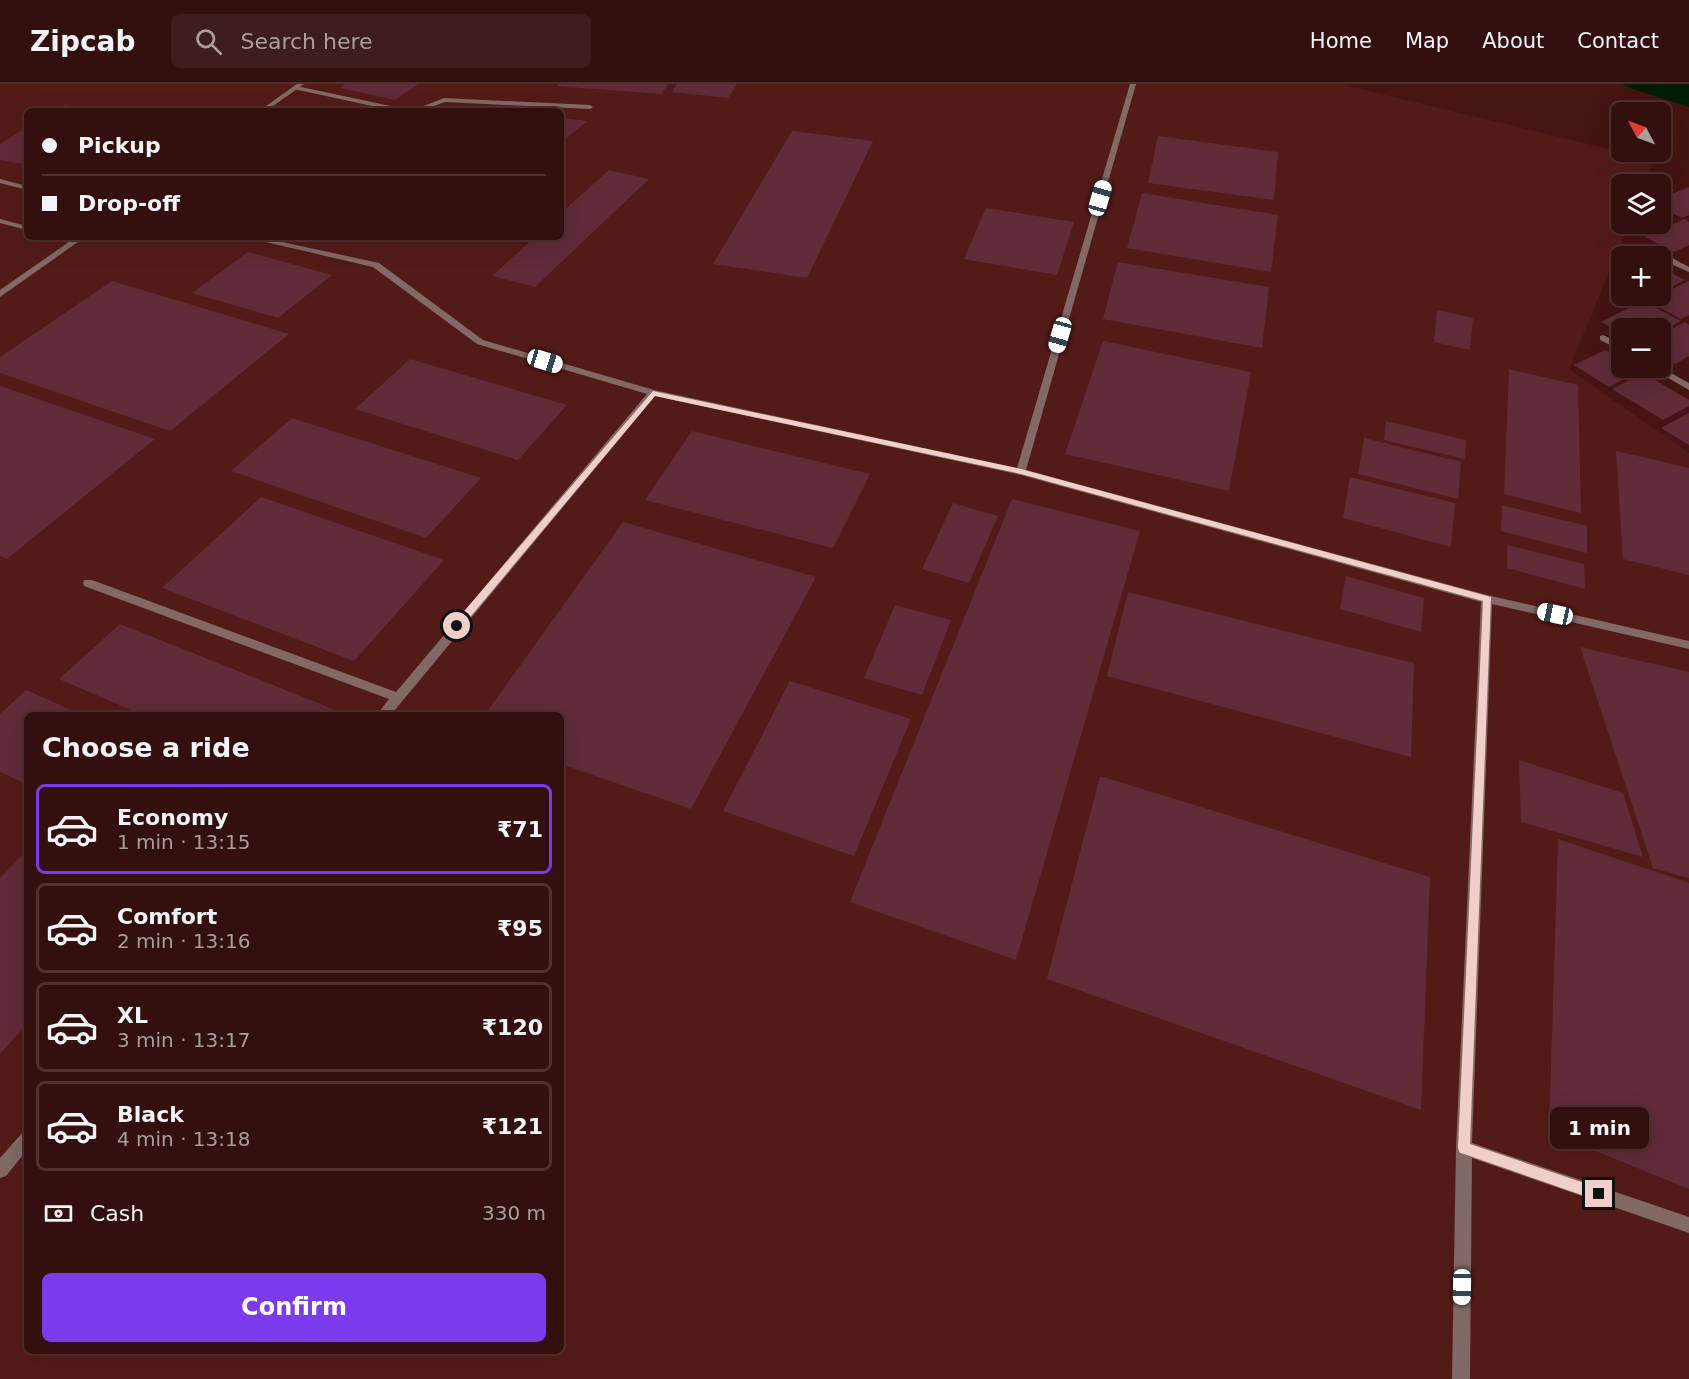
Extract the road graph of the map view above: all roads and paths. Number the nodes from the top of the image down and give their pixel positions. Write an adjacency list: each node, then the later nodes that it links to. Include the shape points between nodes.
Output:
1 (1133, 84): 21 (street)
2 (299, 86): 4 (street); 5 (street)
3 (590, 106): 6 (street, via 444,100)
4 (266, 108)
5 (392, 108)
6 (422, 108)
7 (0, 181): 8 (street)
8 (24, 187)
9 (0, 221): 10 (street)
10 (24, 227)
11 (76, 240): 15 (street)
12 (262, 240): 20 (street, via 376,265 480,342)
13 (1671, 261): 14 (street)
14 (1689, 270)
15 (0, 294)
16 (1604, 338): 17 (street)
17 (1611, 342)
18 (1671, 377): 19 (street)
19 (1689, 387)
20 (653, 393): 21 (street); 25 (street)
21 (1021, 472): 23 (street)
22 (88, 583): 25 (street)
23 (1487, 599): 24 (street); 28 (street)
24 (1689, 645)
25 (397, 698): 26 (street)
26 (385, 712)
27 (24, 1142): 29 (street)
28 (1464, 1148): 30 (street); 31 (street)
29 (0, 1170)
30 (1689, 1225)
31 (1461, 1379)

